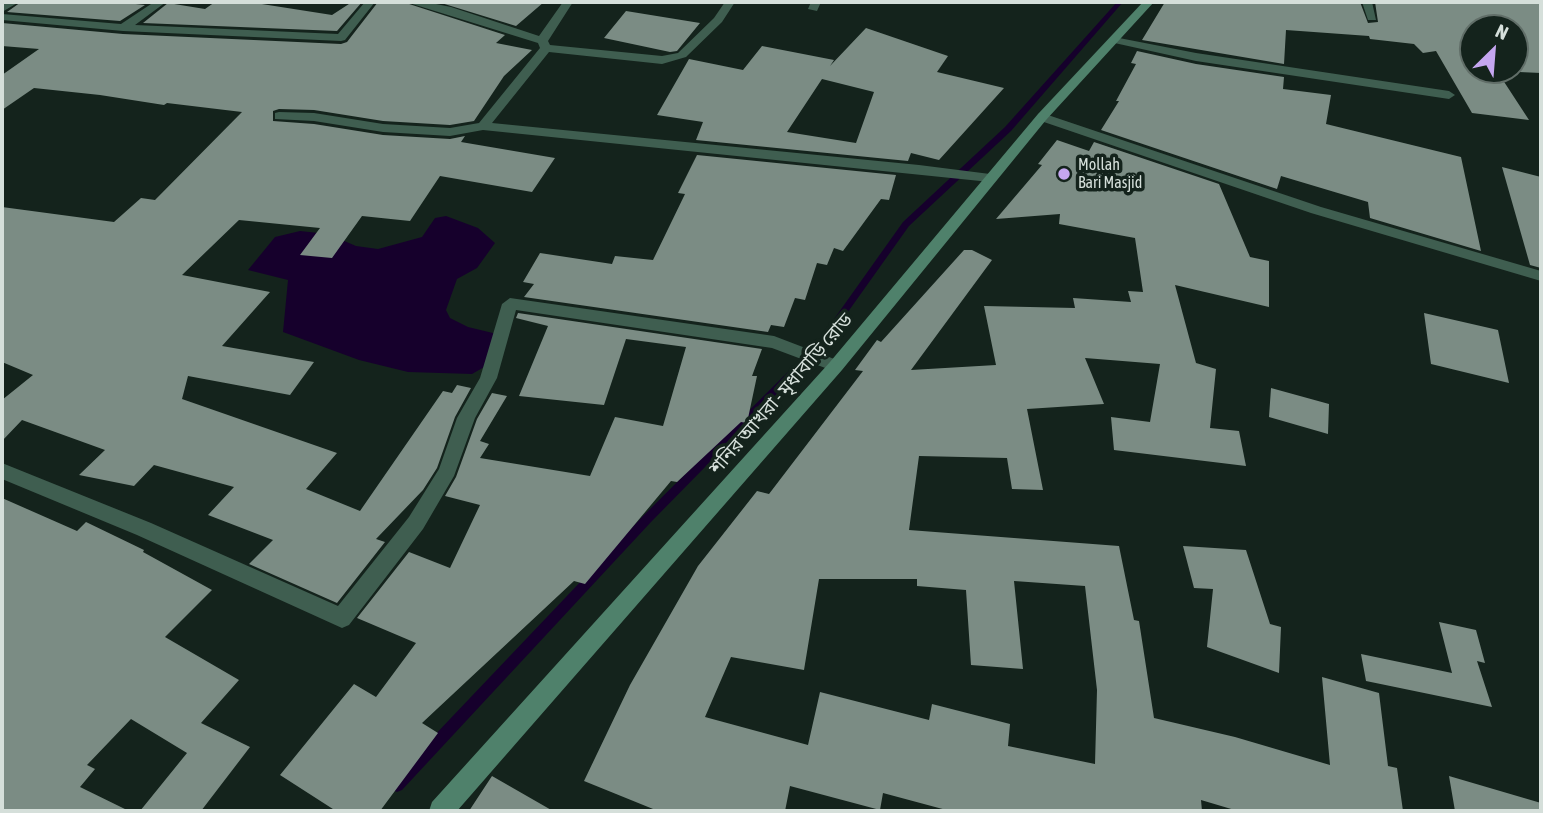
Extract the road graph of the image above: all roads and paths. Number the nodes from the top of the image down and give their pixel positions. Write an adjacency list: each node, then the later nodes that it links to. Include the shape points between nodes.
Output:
1 (14, 2): 9 (street)
2 (161, 2): 12 (street)
3 (370, 2): 12 (street, via 341,38)
4 (411, 2): 14 (street, via 447,9)
5 (568, 2): 14 (street)
6 (730, 2): 14 (street, via 682,55 662,60)
7 (1149, 2): 13 (main road, শনির আখরা - মৃধাবাড়ি রোড)
8 (1367, 2): 11 (street)
9 (2, 9)
10 (2, 18): 12 (street)
11 (1372, 18)
12 (123, 28)
13 (1114, 40): 15 (street); 17 (main road, শনির আখরা - মৃধাবাড়ি রোড)
14 (544, 44): 18 (street)
15 (1449, 95)
16 (279, 116): 18 (street, via 450,132)
17 (1042, 117): 19 (main road, শনির আখরা - মৃধাবাড়ি রোড); 20 (street, via 1317,211)
18 (483, 126): 19 (street)
19 (982, 177): 21 (main road, শনির আখরা - মৃধাবাড়ি রোড)
20 (1541, 276)
21 (828, 363): 22 (street, via 774,342 510,304 488,378 466,418 447,471 416,523 342,618); 23 (main road, শনির আখরা - মৃধাবাড়ি রোড)
22 (2, 471)
23 (441, 811)

